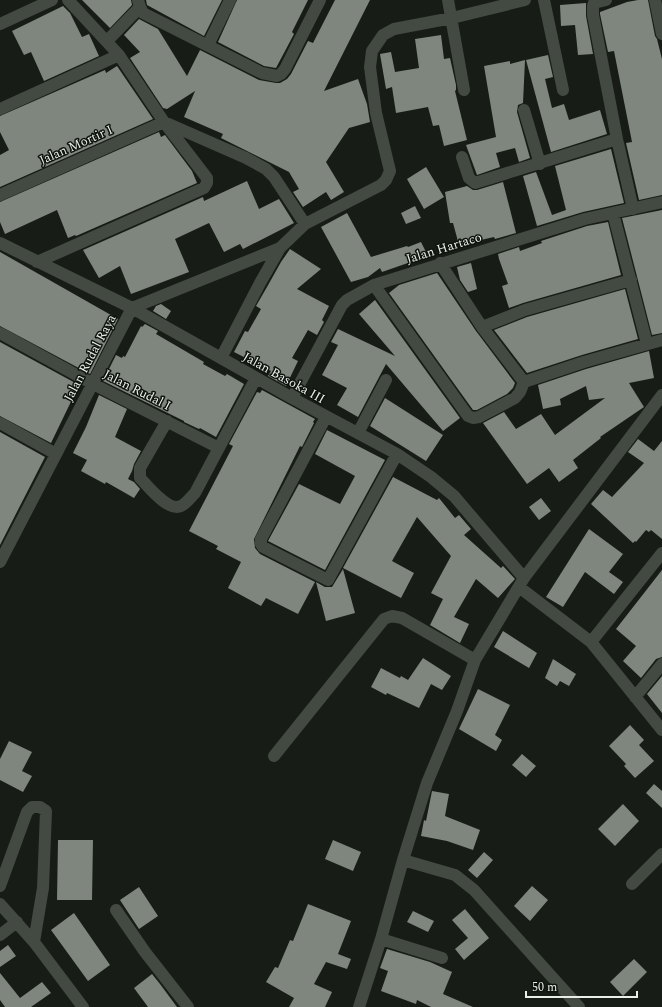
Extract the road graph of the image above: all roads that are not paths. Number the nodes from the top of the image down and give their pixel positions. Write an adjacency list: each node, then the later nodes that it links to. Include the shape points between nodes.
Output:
1 (52, 0): 12 (street)
2 (68, 0): 14 (street)
3 (230, 0): 15 (street)
4 (320, 0): 15 (street, via 285,69 277,76 262,73)
5 (448, 0): 11 (street)
6 (525, 0): 11 (street)
7 (544, 0): 18 (street)
8 (606, 0): 22 (street, via 594,3 593,15)
9 (655, 0): 13 (street)
10 (139, 4): 14 (street); 15 (street, via 143,13)
11 (452, 18): 17 (street); 29 (street, via 394,29 383,35 372,51 370,67 376,113 390,170 381,185)
12 (0, 24)
13 (662, 34)
14 (106, 41): 16 (street)
15 (208, 45)
16 (119, 55): 19 (street); 21 (street)
17 (464, 90)
18 (563, 90)
19 (0, 109)
20 (524, 110): 24 (street)
21 (164, 122): 25 (street, Jalan Mortir I); 29 (street, via 266,169); 32 (street, via 207,178 204,188)
22 (617, 139): 24 (street); 27 (street)
23 (462, 157): 24 (street, via 469,178 475,183)
24 (540, 164)
25 (0, 195)
26 (662, 202): 27 (street, Jalan Hartaco)
27 (633, 209): 28 (street, Jalan Hartaco)
28 (613, 213): 33 (street, Jalan Hartaco); 34 (street)
29 (309, 221): 31 (street)
30 (0, 243): 32 (street, Jalan Basoka III)
31 (280, 248): 36 (street, Jalan Rudal Raya); 41 (street)
32 (37, 262): 36 (street, Jalan Basoka III)
33 (440, 263): 35 (street, Jalan Hartaco); 37 (street)
34 (630, 280): 37 (street, via 525,310); 40 (street)
35 (374, 285): 44 (street, via 468,416 479,417 515,398); 47 (street, Jalan Hartaco, via 342,305)
36 (132, 308): 41 (street, Jalan Basoka III); 45 (street, Jalan Rudal Raya)
37 (482, 327): 44 (street)
38 (0, 333): 45 (street, Jalan Rudal I)
39 (662, 340): 40 (street)
40 (647, 344): 44 (street)
41 (221, 358): 42 (street, Jalan Basoka III)
42 (256, 378): 47 (street, Jalan Basoka III); 52 (street)
43 (386, 380): 51 (street)
44 (524, 382)
45 (93, 384): 49 (street, Jalan Rudal I); 53 (street, Jalan Rudal Raya)
46 (662, 395): 57 (street)
47 (292, 398): 48 (street, Jalan Basoka III)
48 (326, 417): 51 (street, Jalan Basoka III); 54 (street, via 261,538 263,547 328,580)
49 (167, 422): 52 (street, Jalan Rudal I); 52 (street, via 140,468 140,478 169,505 176,508 181,506 195,493)
50 (0, 423): 53 (street)
51 (358, 433): 54 (street, Jalan Basoka III)
52 (219, 448)
53 (56, 454): 56 (street, Jalan Rudal Raya)
54 (396, 454): 57 (street, Jalan Basoka III, via 454,496)
55 (662, 553): 58 (street)
56 (0, 562)
57 (522, 582): 58 (street, Jalan Basoka III); 59 (street)
58 (591, 642): 61 (street, Jalan Basoka III)
59 (475, 660): 63 (street, via 402,618 392,616 384,620); 65 (street, via 427,783)
60 (662, 664): 61 (street)
61 (636, 697): 62 (street, Jalan Basoka III)
62 (662, 730)
63 (274, 756)
64 (662, 854): 66 (street)
65 (403, 860): 72 (street); 78 (street, via 455,875 474,890)
66 (632, 884)
67 (0, 886): 73 (street, via 27,812 32,807 40,806 46,811 43,888)
68 (0, 904): 70 (street)
69 (116, 910): 76 (street, via 144,952)
70 (16, 922): 71 (street); 73 (street)
71 (0, 935)
72 (381, 940): 74 (street); 77 (street)
73 (34, 942): 75 (street)
74 (442, 958)
75 (83, 1007)
76 (188, 1007)
77 (359, 1007)
78 (579, 1007)

